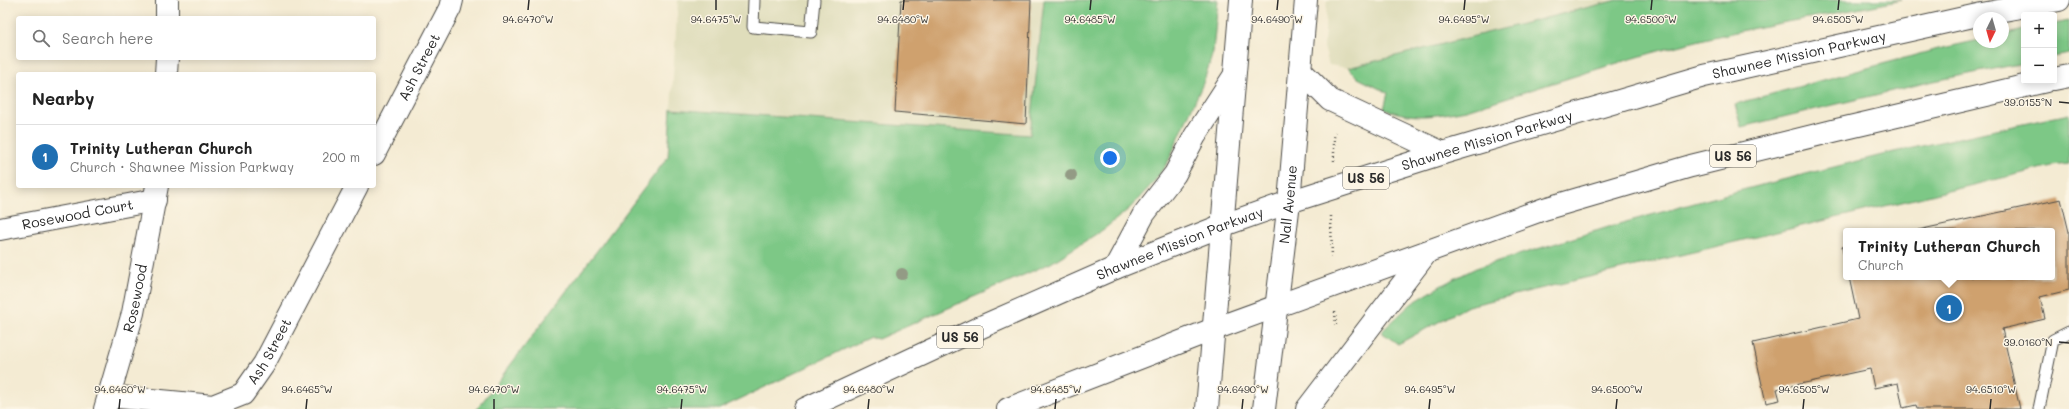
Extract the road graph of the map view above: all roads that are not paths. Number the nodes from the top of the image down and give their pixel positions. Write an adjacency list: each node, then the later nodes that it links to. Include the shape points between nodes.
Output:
1 (167, 0): 8 (main road)
2 (452, 0): 16 (main road, Ash Street)
3 (754, 0): 4 (lane, via 753,27 811,32)
4 (814, 0)
5 (1241, 0): 12 (main road)
6 (1306, 0): 10 (main road, Nall Avenue)
7 (2059, 0): 17 (main road, Shawnee Mission Parkway / US 56, via 1982,14 1704,76)
8 (167, 16)
9 (167, 60): 11 (main road)
10 (1300, 70): 17 (main road, via 1330,100); 20 (main road, Nall Avenue)
11 (166, 72)
12 (1234, 76): 21 (main road); 24 (main road, via 1195,136 1175,174 1144,214)
13 (2069, 76): 14 (main road)
14 (2057, 78)
15 (2033, 84): 23 (main road, US 56, via 1691,166 1544,209)
16 (376, 150)
17 (1443, 153): 20 (main road, Shawnee Mission Parkway / US 56)
18 (356, 188): 28 (main road, Ash Street, via 264,364 243,394 213,406)
19 (156, 193): 22 (main road, Rosewood Court); 28 (main road, Rosewood, via 133,313)
20 (1289, 202): 21 (main road, Shawnee Mission Parkway / US 56); 25 (main road, Nall Avenue)
21 (1221, 226): 24 (main road, Shawnee Mission Parkway / US 56); 26 (main road)
22 (0, 229)
23 (1427, 252): 25 (main road, US 56); 33 (main road)
24 (1115, 268): 30 (main road, Shawnee Mission Parkway / US 56)
25 (1276, 306): 26 (main road, US 56); 32 (main road, Nall Avenue)
26 (1214, 329): 29 (main road, US 56); 31 (main road)
27 (2069, 332): 34 (lane, via 2052,340)
28 (107, 402)
29 (1013, 408)
30 (805, 409)
31 (1207, 409)
32 (1264, 409)
33 (1307, 409)
34 (2039, 409)

